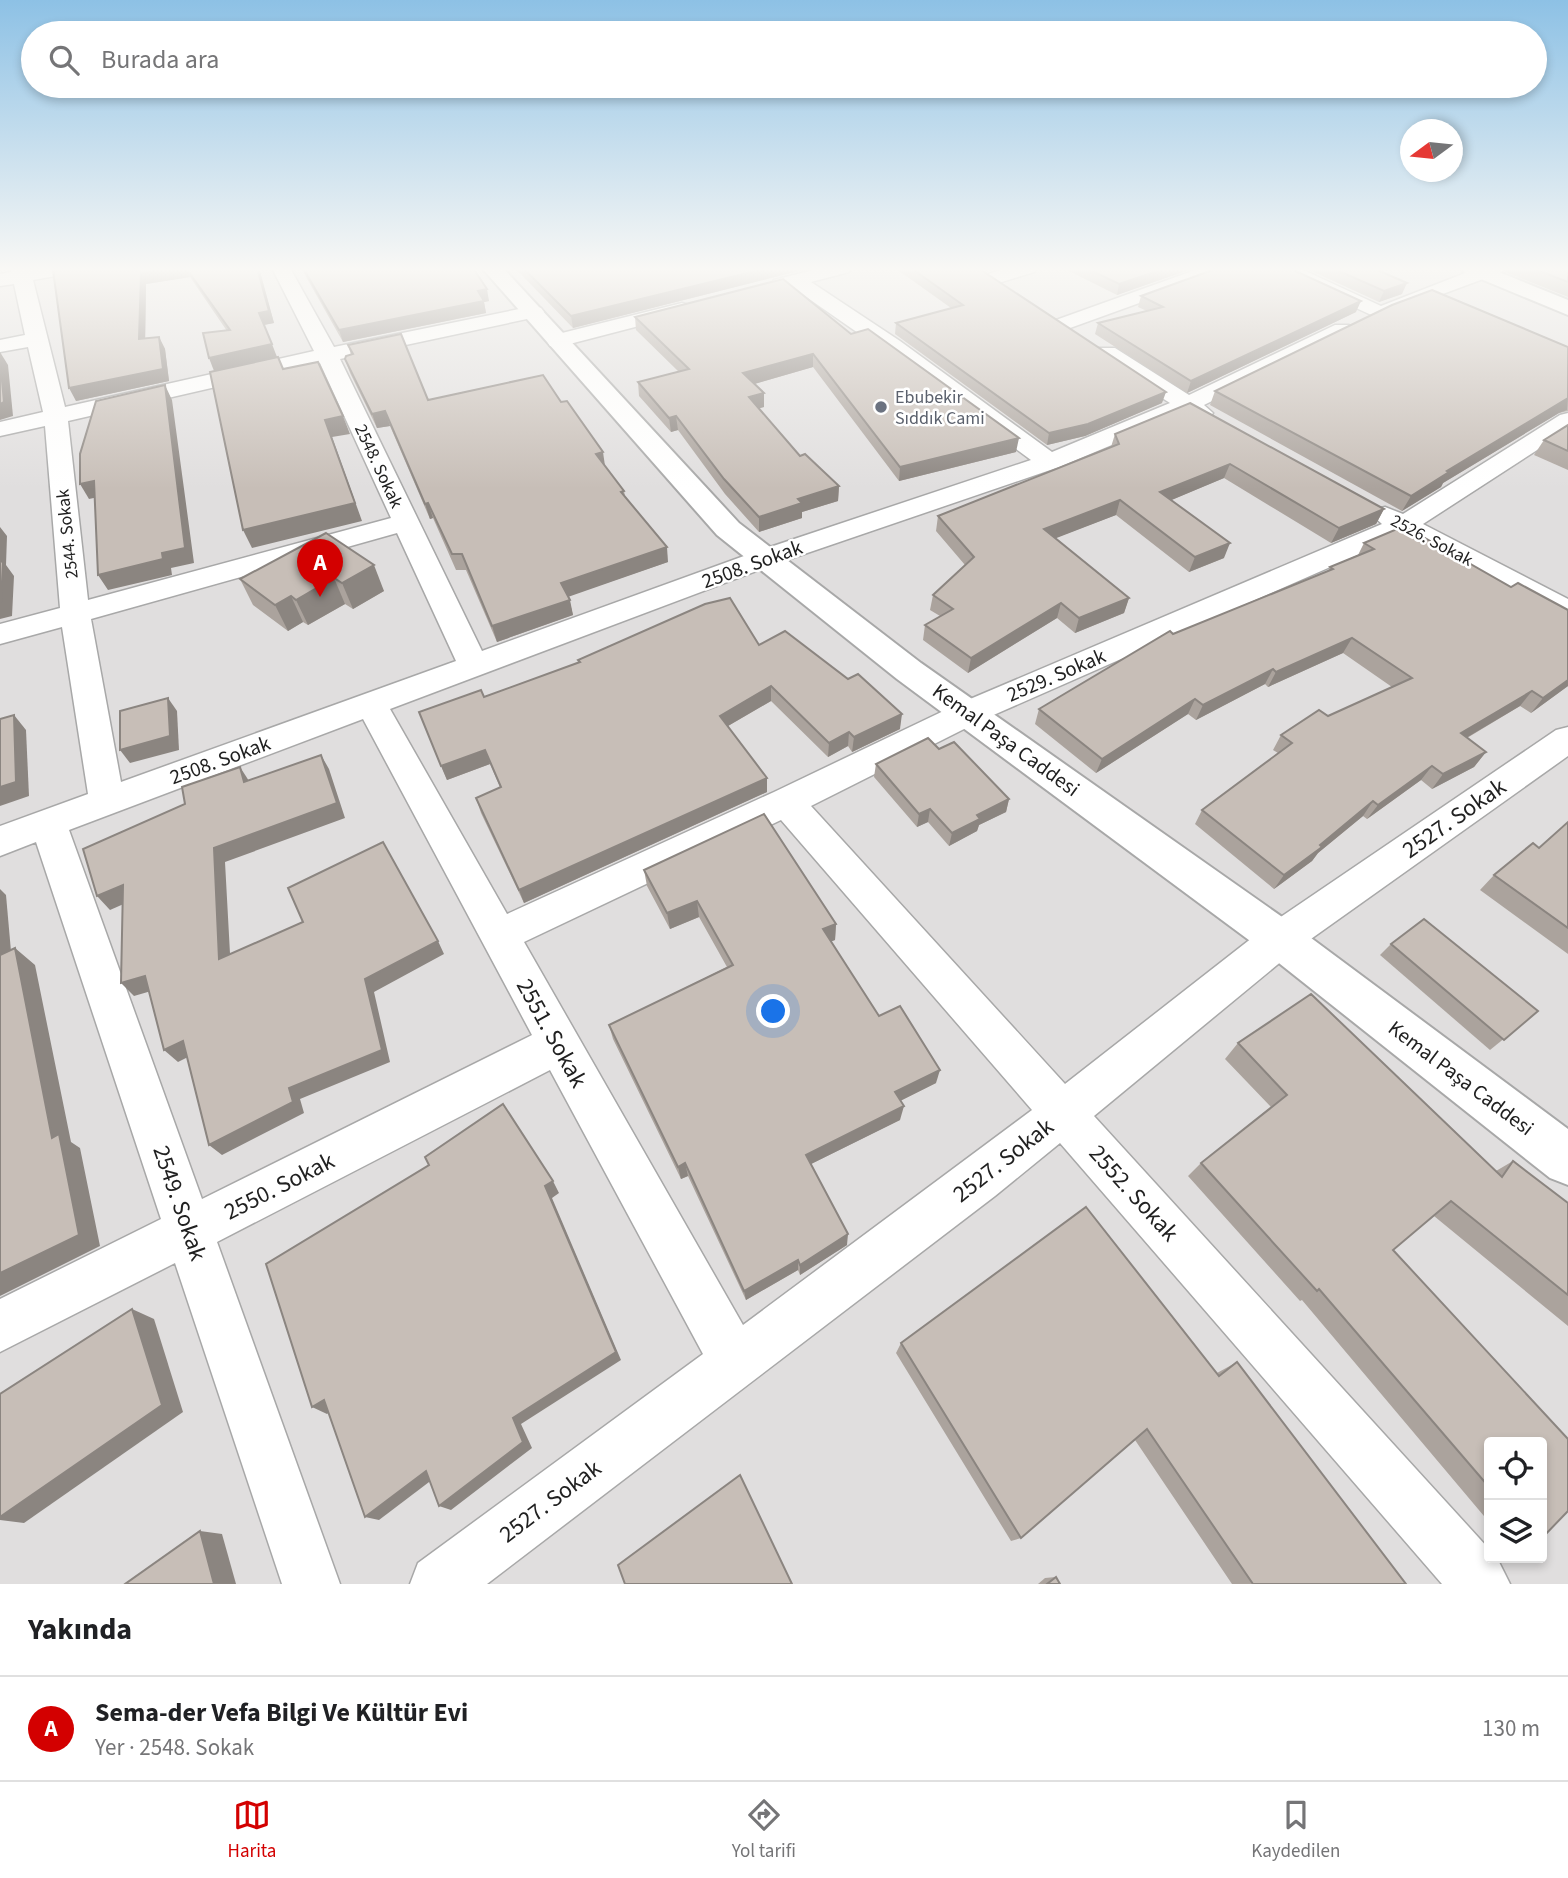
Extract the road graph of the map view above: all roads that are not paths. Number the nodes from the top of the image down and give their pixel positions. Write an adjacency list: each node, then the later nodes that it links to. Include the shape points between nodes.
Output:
1 (22, 342): 9 (street)
2 (38, 342): 12 (street, 2544. Sokak)
3 (320, 342): 10 (street, 2548. Sokak)
4 (390, 342): 10 (street)
5 (559, 342): 20 (street, Kemal Paşa Caddesi, via 728,529)
6 (886, 342): 16 (street)
7 (1089, 342): 11 (street)
8 (1316, 342): 11 (street, 2508. Sokak)
9 (0, 346)
10 (327, 355): 12 (street); 18 (street, 2548. Sokak)
11 (1186, 405): 14 (street); 16 (street, 2508. Sokak)
12 (56, 417): 15 (street); 22 (street, 2544. Sokak)
13 (1567, 421): 19 (street, 2529. Sokak)
14 (1222, 425)
15 (0, 429)
16 (1049, 462): 20 (street, 2508. Sokak)
17 (1367, 505): 19 (street, 2526. Sokak)
18 (406, 522): 22 (street); 24 (street, 2548. Sokak)
19 (1403, 525): 21 (street, 2526. Sokak); 26 (street, 2529. Sokak)
20 (765, 558): 24 (street, 2508. Sokak); 26 (street, Kemal Paşa Caddesi)
21 (1568, 611)
22 (75, 613): 23 (street); 28 (street, 2544. Sokak)
23 (0, 634)
24 (474, 666): 25 (street, 2508. Sokak)
25 (371, 704): 28 (street, 2508. Sokak); 32 (street, 2551. Sokak)
26 (968, 713): 29 (street, 2529. Sokak); 33 (street, Kemal Paşa Caddesi)
27 (1568, 739): 33 (street, 2527. Sokak)
28 (107, 801): 30 (street, 2508. Sokak)
29 (786, 803): 32 (street, 2529. Sokak); 35 (street, 2552. Sokak)
30 (48, 823): 31 (street, 2508. Sokak); 37 (street, 2549. Sokak)
31 (0, 841)
32 (498, 936): 34 (street, 2551. Sokak)
33 (1280, 939): 35 (street, 2527. Sokak); 36 (street, Kemal Paşa Caddesi)
34 (558, 1044): 37 (street, 2550. Sokak); 39 (street, 2551. Sokak)
35 (1063, 1112): 39 (street, 2527. Sokak); 42 (street, 2552. Sokak)
36 (1568, 1160)
37 (190, 1231): 38 (street, 2550. Sokak); 40 (street, 2549. Sokak)
38 (0, 1326)
39 (735, 1362): 41 (street, 2527. Sokak)
40 (311, 1584)
41 (439, 1584)
42 (1481, 1584)

